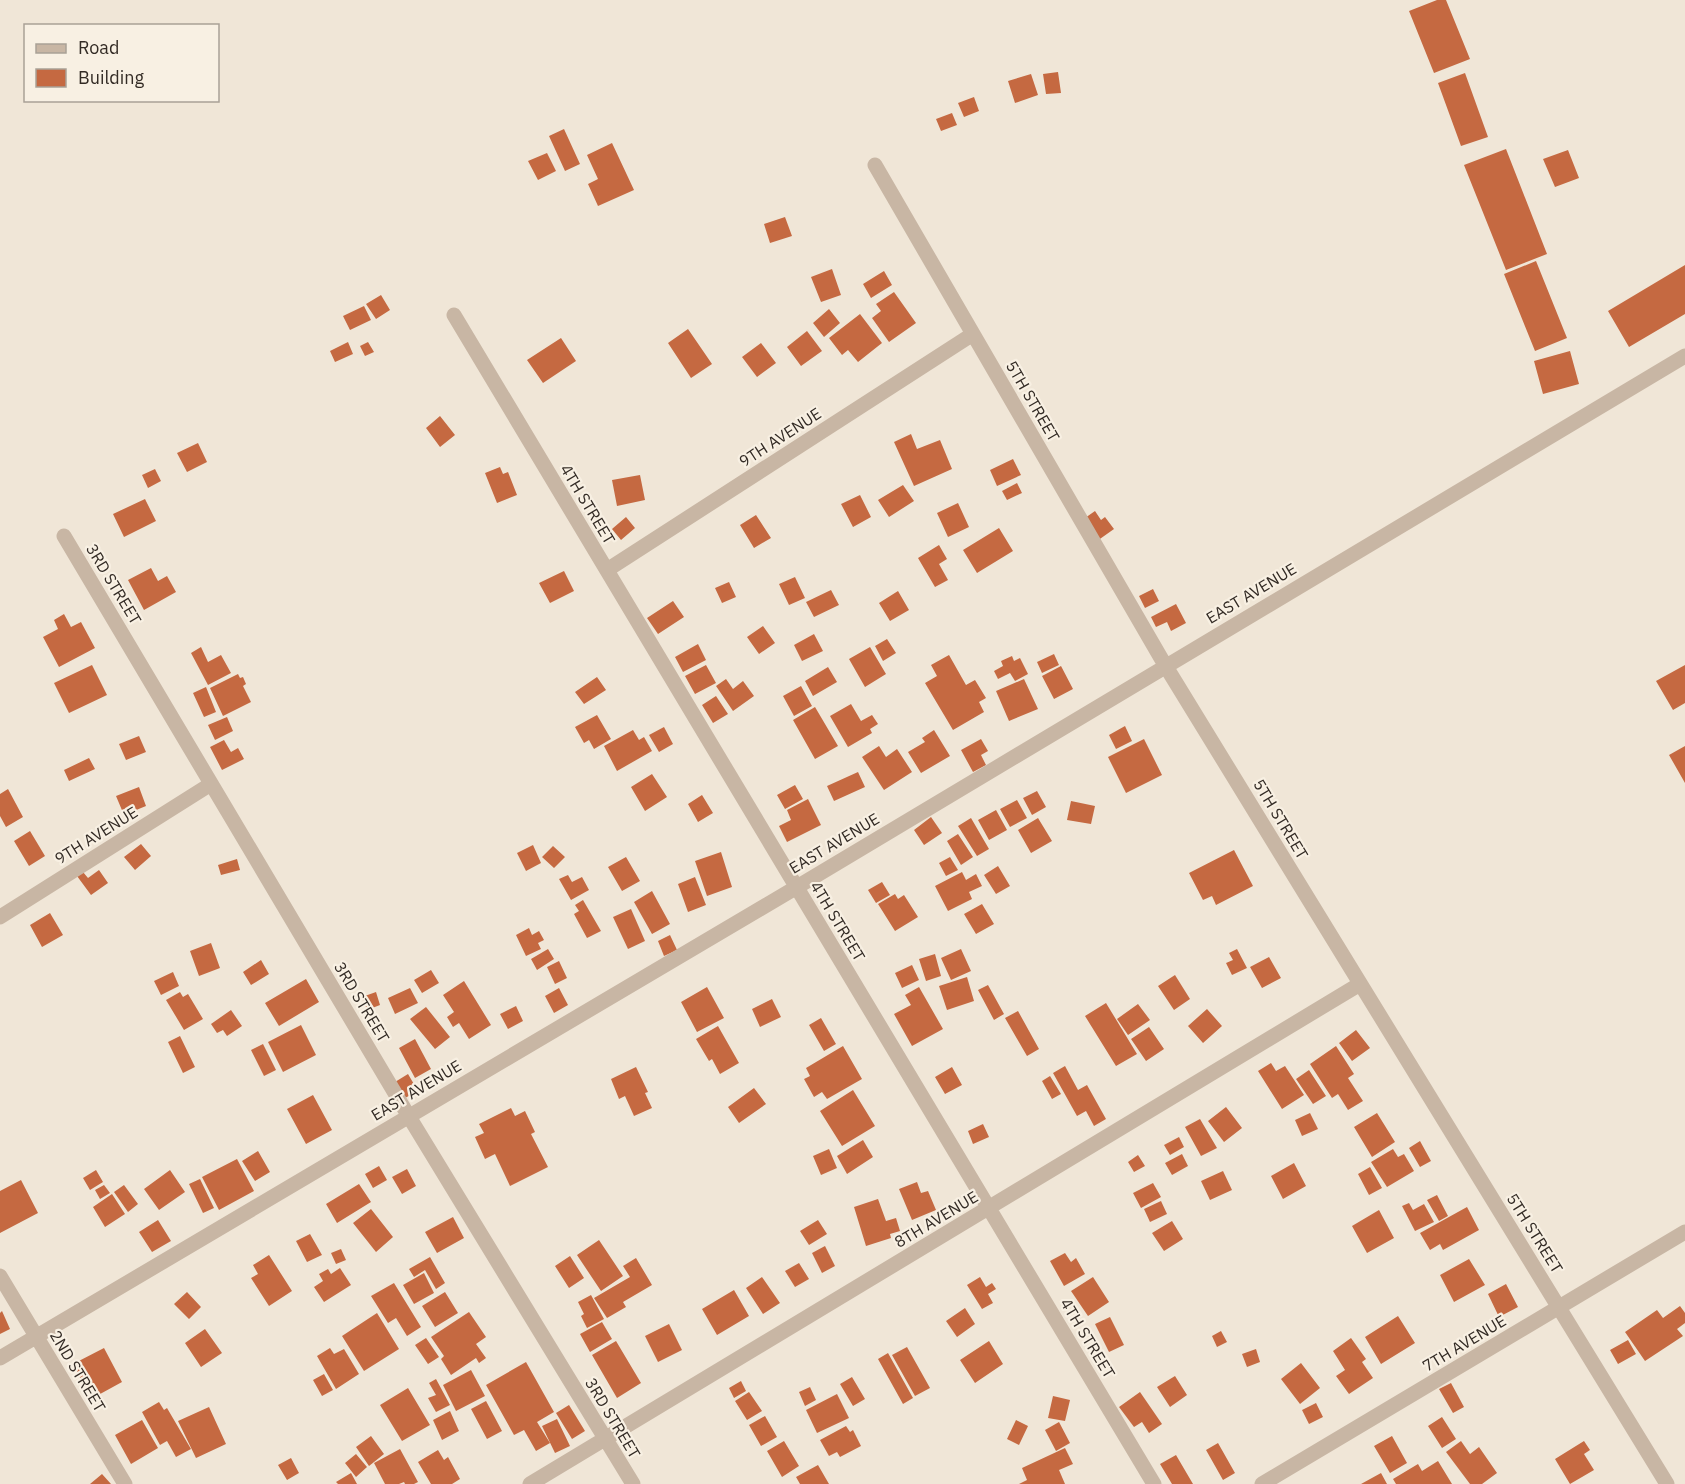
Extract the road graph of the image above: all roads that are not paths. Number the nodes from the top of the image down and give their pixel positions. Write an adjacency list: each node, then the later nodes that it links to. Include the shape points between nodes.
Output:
1 (876, 165): 3 (street, 5TH STREET)
2 (454, 315): 6 (street, 4TH STREET)
3 (974, 334): 6 (street, 9TH AVENUE); 7 (street, 5TH STREET)
4 (1685, 356): 7 (street, EAST AVENUE)
5 (64, 536): 8 (street, 3RD STREET)
6 (606, 570): 9 (street, 4TH STREET)
7 (1166, 665): 9 (street, EAST AVENUE); 11 (street, 5TH STREET)
8 (212, 784): 10 (street, 9TH AVENUE); 12 (street, 3RD STREET)
9 (797, 887): 12 (street, EAST AVENUE); 13 (street, 4TH STREET)
10 (0, 917)
11 (1360, 984): 13 (street, 8TH AVENUE); 16 (street, 5TH STREET)
12 (408, 1115): 17 (street, EAST AVENUE); 19 (street, 3RD STREET)
13 (989, 1208): 19 (street, 8TH AVENUE); 23 (street, 4TH STREET)
14 (1685, 1232): 16 (street, 7TH AVENUE)
15 (0, 1276): 17 (street, 2ND STREET)
16 (1559, 1307): 24 (street, 7TH AVENUE); 25 (street, 5TH STREET)
17 (36, 1336): 18 (street, EAST AVENUE); 20 (street, 2ND STREET)
18 (0, 1358)
19 (605, 1439): 21 (street, 8TH AVENUE); 22 (street, 3RD STREET)
20 (125, 1484)
21 (530, 1484)
22 (633, 1484)
23 (1154, 1484)
24 (1262, 1484)
25 (1667, 1484)

